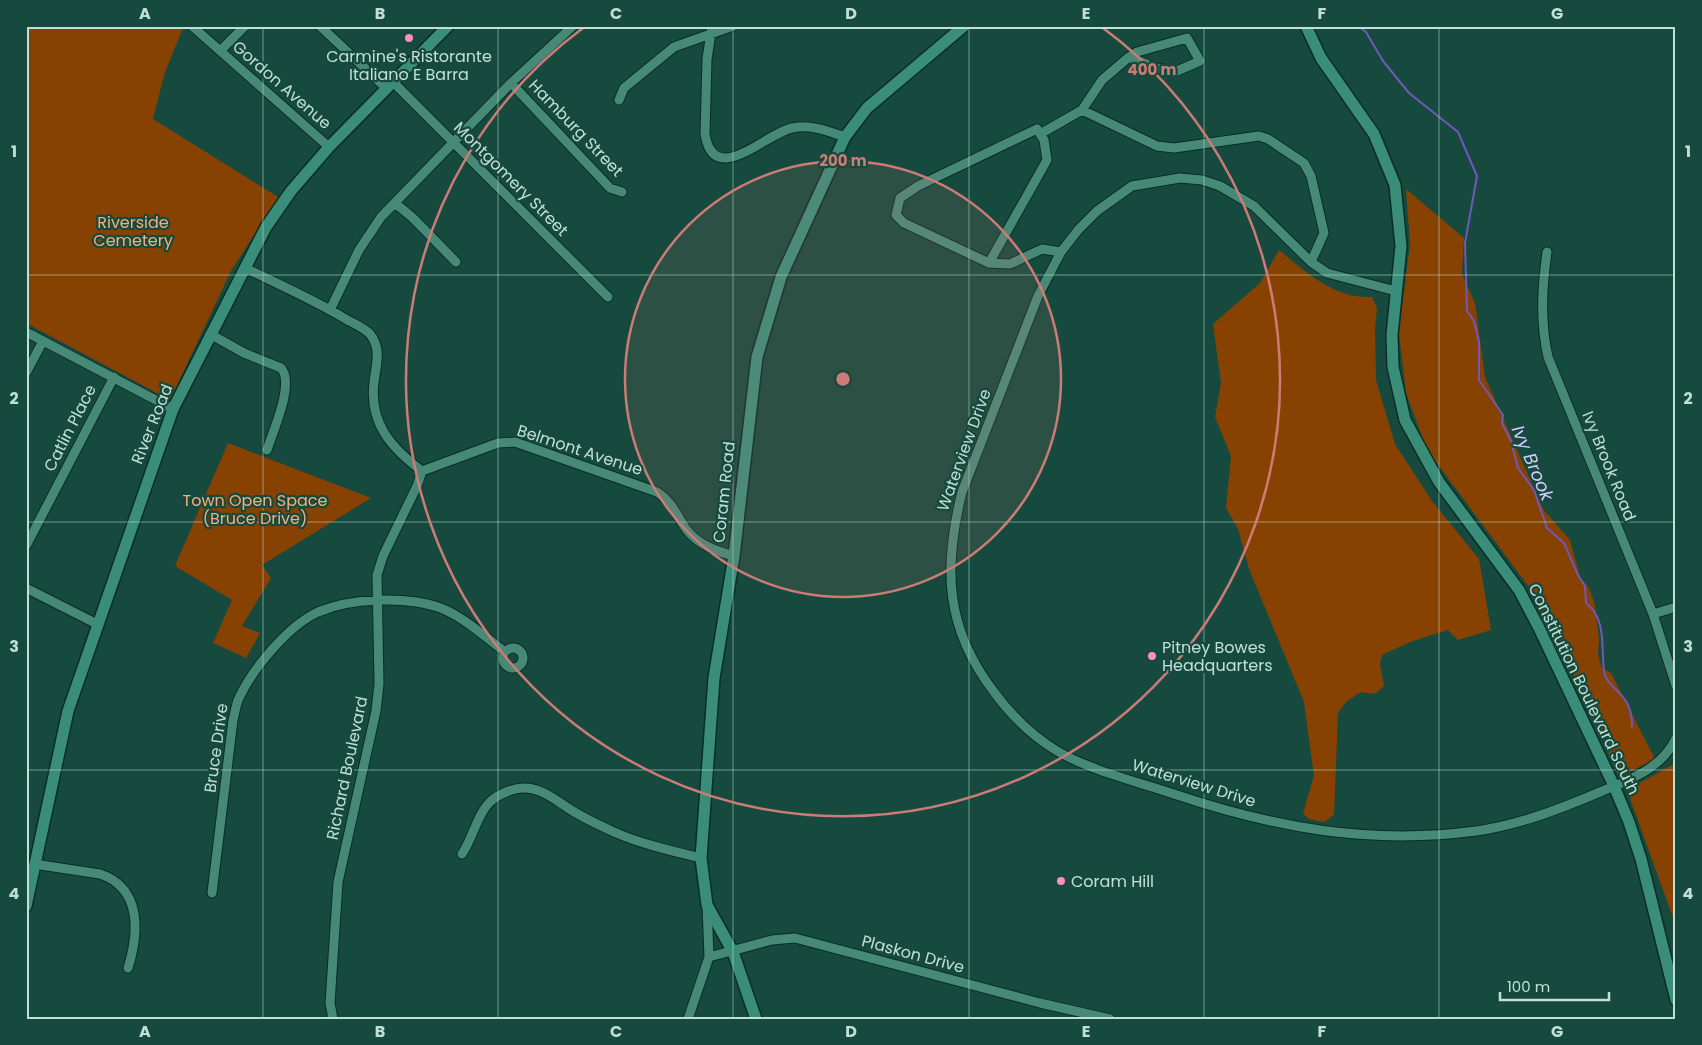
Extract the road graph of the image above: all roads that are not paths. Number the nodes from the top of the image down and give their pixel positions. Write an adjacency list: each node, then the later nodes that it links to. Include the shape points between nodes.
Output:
1 (192, 26): 10 (street, Gordon Avenue)
2 (245, 26): 10 (street)
3 (320, 26): 13 (street, Montgomery Street)
4 (573, 26): 12 (street)
5 (733, 26): 9 (street)
6 (964, 26): 17 (main road, Coram Road, via 867,108)
7 (1306, 26): 28 (main road, Constitution Boulevard South, via 1322,58 1374,134 1395,185 1402,246)
8 (446, 27): 13 (main road, River Road)
9 (711, 30): 14 (street, via 674,47 624,88); 17 (street, via 705,134 712,152 732,159 782,131 801,126)
10 (220, 51): 19 (street, Gordon Avenue)
11 (1129, 57): 11 (street, via 1156,68 1177,71 1200,61 1187,38); 15 (street, via 1102,80)
12 (511, 83): 18 (street); 20 (street, Hamburg Street, via 610,188)
13 (390, 85): 18 (street, Montgomery Street); 19 (main road, River Road)
14 (619, 100)
15 (1082, 110): 16 (street); 25 (street, via 1157,146 1174,148 1259,136 1268,139 1304,163 1311,176 1324,233)
16 (1040, 134): 26 (street, via 1048,160); 26 (street, via 1037,129 918,186 900,198 896,215 904,223)
17 (845, 138): 40 (main road, Coram Road, via 781,277 764,328 757,358)
18 (453, 142): 21 (street); 29 (street, Montgomery Street)
19 (328, 146): 27 (main road, River Road, via 266,227)
20 (622, 192)
21 (395, 203): 24 (street); 30 (street, via 364,241)
22 (1061, 252): 25 (street, Waterview Drive, via 1097,211 1132,186 1180,178 1202,180 1239,195); 26 (street, via 1042,249 1010,264); 49 (street, Waterview Drive, via 1038,296 962,492 952,530 951,590 962,639 982,676 1009,711 1056,750 1079,762 1197,802 1285,826 1326,832 1421,835 1480,831 1556,811)
23 (1547, 252): 44 (street, Ivy Brook Road, via 1542,285 1542,324 1548,357)
24 (456, 262)
25 (1311, 262): 28 (street, Waterview Drive, via 1327,273)
26 (989, 263)
27 (245, 268): 30 (street); 32 (main road, River Road)
28 (1396, 291): 49 (main road, Constitution Boulevard South, via 1393,367 1405,420 1428,466 1519,590)
29 (608, 297)
30 (330, 310): 38 (street, via 363,329 375,343 378,356 373,400 379,425 392,445)
31 (26, 332): 33 (street)
32 (210, 334): 36 (main road, River Road); 37 (street, via 286,373 286,388)
33 (43, 341): 34 (street); 35 (street)
34 (26, 373)
35 (114, 377): 36 (street); 39 (street, Catlin Place)
36 (173, 409): 45 (main road, River Road)
37 (267, 450)
38 (422, 470): 40 (street, Belmont Avenue, via 498,443 515,442 658,492 672,503 686,529 699,541); 42 (street, Richard Boulevard, via 384,556 378,575)
39 (26, 546)
40 (734, 556): 51 (main road, Coram Road, via 714,678)
41 (26, 588): 45 (street)
42 (378, 600): 46 (street, Bruce Drive, via 402,600 440,608 458,617); 53 (street, Bruce Drive, via 340,605 318,612 299,624 276,645 238,698); 60 (street, Richard Boulevard, via 379,684 376,711 338,882 330,1003)
43 (1676, 607): 44 (street)
44 (1653, 614): 47 (street, Ivy Brook Road)
45 (97, 624): 52 (main road, River Road, via 68,711)
46 (505, 652)
47 (1676, 686)
48 (1676, 738): 49 (street, via 1671,749 1652,767)
49 (1614, 786): 59 (main road, Constitution Boulevard South, via 1641,859)
50 (462, 854): 51 (street, via 490,802 505,792 525,788 545,793 616,833)
51 (701, 858): 54 (main road, Coram Road)
52 (34, 864): 55 (main road, River Road); 58 (street, via 100,874 124,889 132,900 136,923 134,949)
53 (212, 893)
54 (707, 905): 56 (main road, Coram Road); 57 (street)
55 (26, 906)
56 (733, 952): 57 (street, Plaskon Drive); 62 (main road, Coram Road); 63 (street, Plaskon Drive, via 772,940 796,938)
57 (709, 957): 61 (street)
58 (128, 968)
59 (1676, 1000)
60 (333, 1019)
61 (688, 1019)
62 (756, 1019)
63 (1110, 1019)

